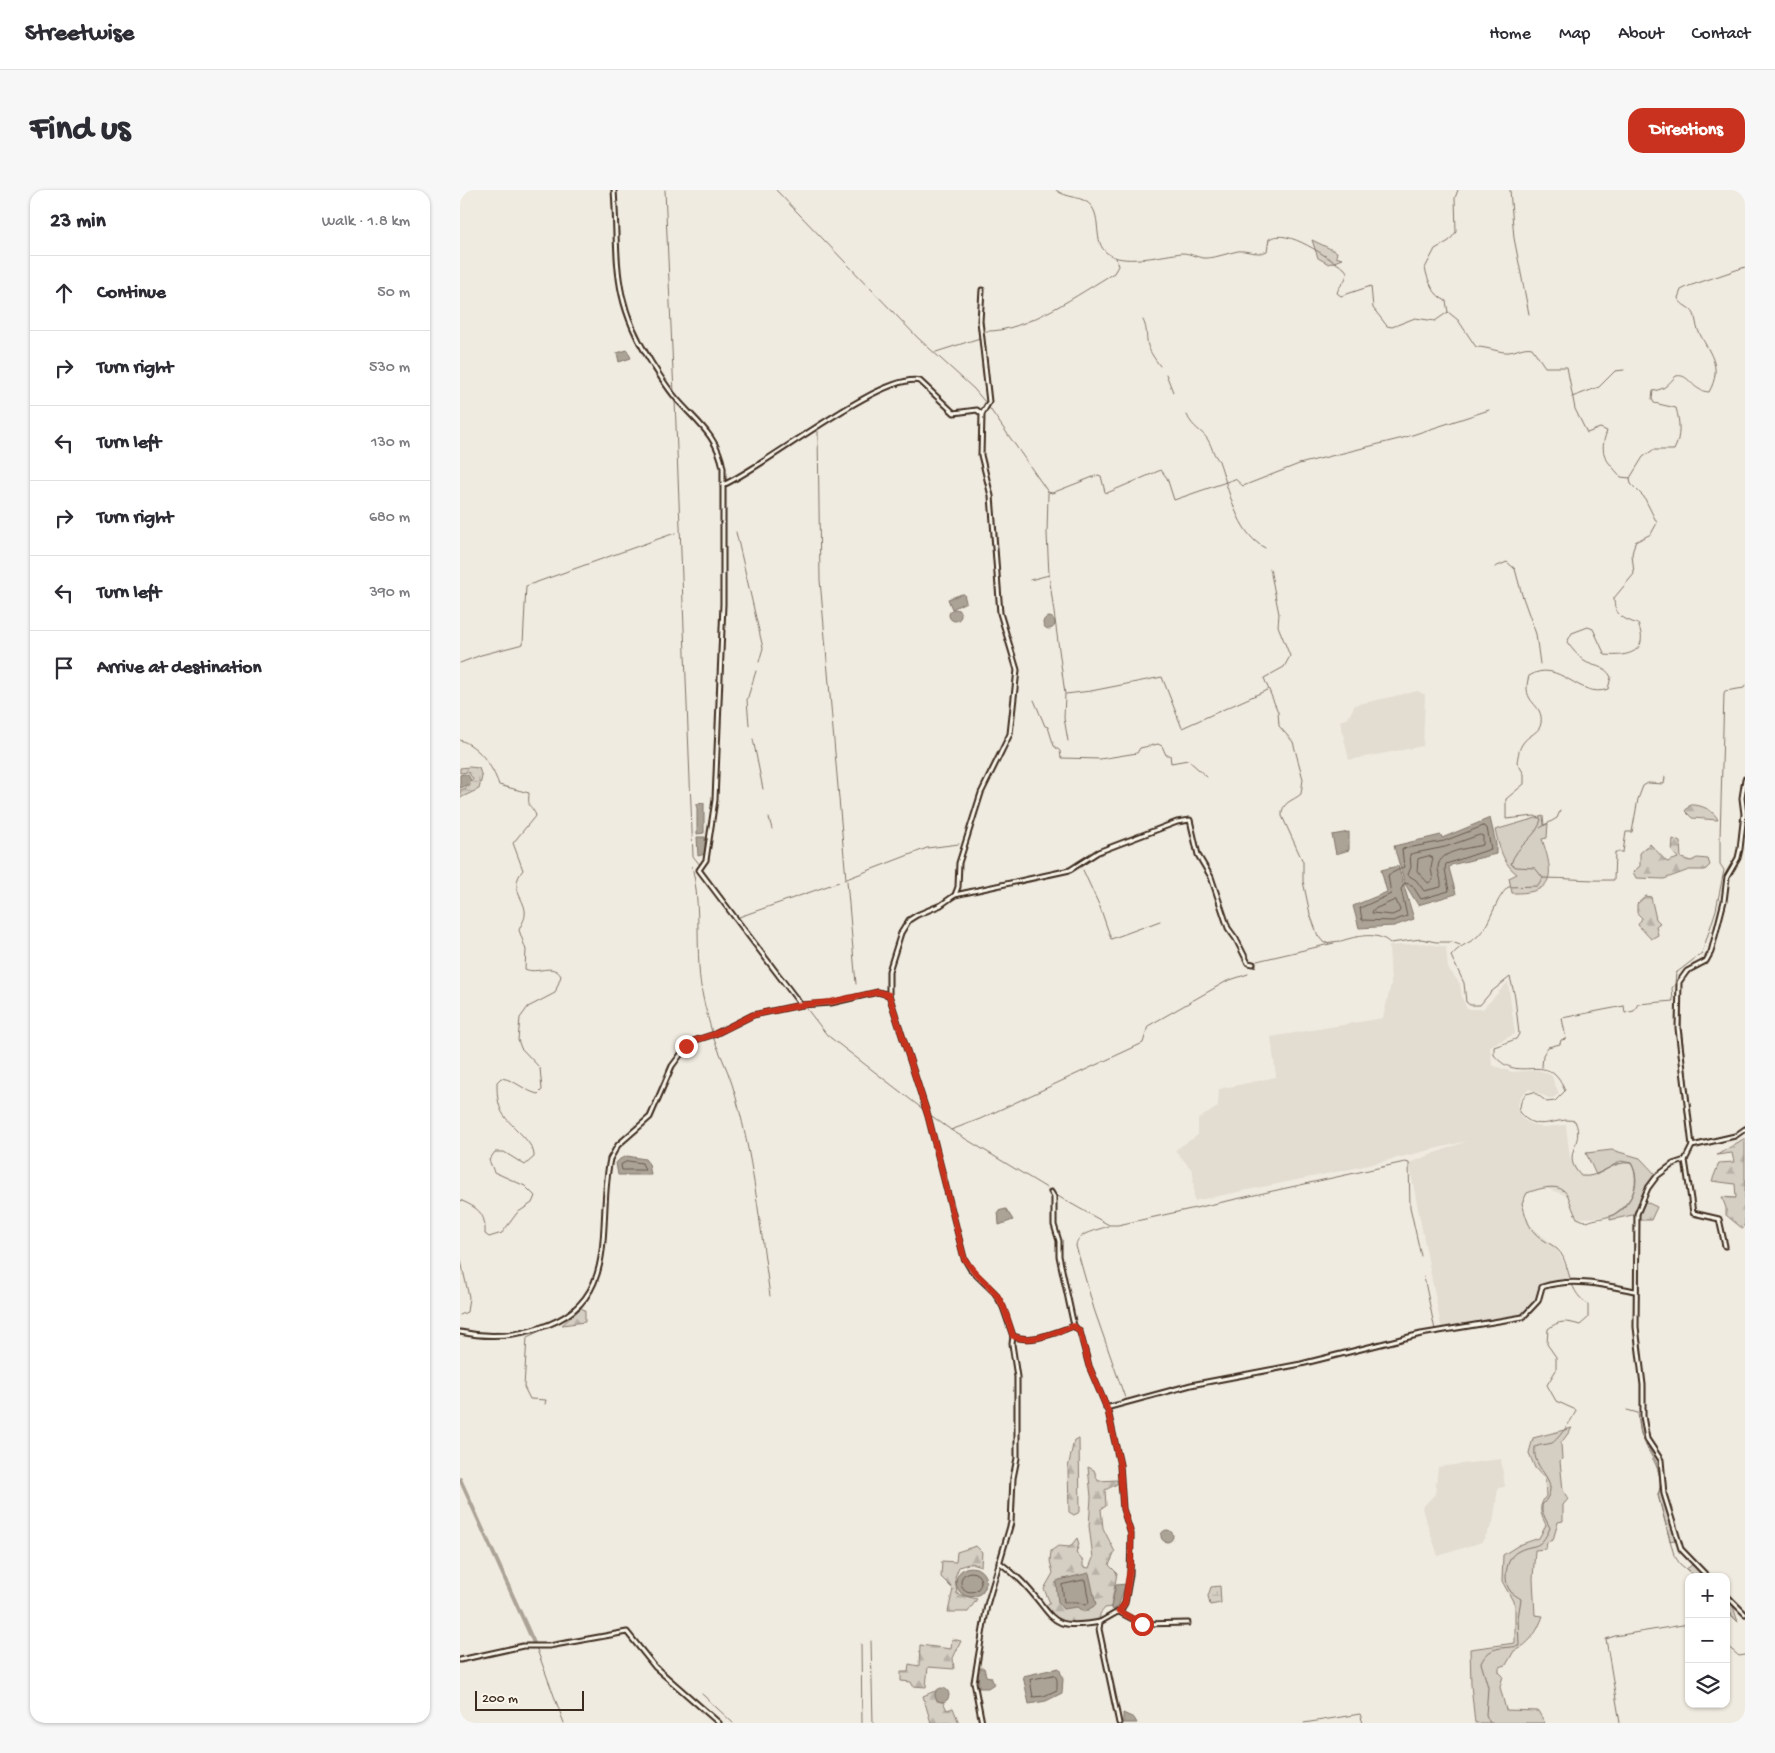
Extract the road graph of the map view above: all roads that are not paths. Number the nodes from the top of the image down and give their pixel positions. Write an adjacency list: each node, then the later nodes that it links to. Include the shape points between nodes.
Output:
1 (614, 190): 4 (street, via 616,270 628,319 650,361 674,396 717,446)
2 (982, 290): 3 (street, via 980,321 989,402)
3 (982, 414): 4 (street, via 977,410 954,413 920,381 902,381 858,401); 6 (street, via 981,455 991,496 999,604 1017,679 1010,734 981,793 960,863)
4 (723, 485): 9 (street, via 723,604 715,800 706,860 700,870)
5 (1745, 780): 11 (street, via 1740,849 1727,877 1711,952 1706,961 1686,972 1679,982 1678,1028)
6 (955, 895): 7 (street, via 1070,870 1098,852 1176,822 1190,820 1198,855 1211,878 1228,928 1248,963); 8 (street, via 917,915 905,926 889,971)
7 (1253, 964)
8 (889, 995): 9 (street, via 878,992); 18 (street, via 928,1116 964,1258 971,1270 995,1293)
9 (801, 1005): 17 (street, via 745,1018 715,1034 690,1042 679,1055 650,1118 618,1145 610,1159 599,1265 590,1294 575,1311 518,1335 478,1336)
10 (1745, 1129): 11 (street, via 1735,1136)
11 (1692, 1146): 12 (street)
12 (1685, 1160): 14 (street, via 1693,1213 1719,1219); 15 (street, via 1663,1170 1642,1200 1636,1220)
13 (1051, 1192): 16 (street, via 1059,1256)
14 (1725, 1246)
15 (1635, 1291): 19 (street, via 1579,1282 1542,1287 1538,1301 1523,1317 1421,1334 1301,1364 1191,1385); 21 (street, via 1643,1416 1648,1439 1661,1460 1664,1494 1681,1549)
16 (1074, 1326): 18 (street, via 1048,1335 1020,1339); 19 (street, via 1080,1332)
17 (460, 1332)
18 (1013, 1336): 20 (street, via 1017,1377 1017,1458 1010,1522)
19 (1106, 1408): 23 (street, via 1120,1465 1123,1509 1131,1534 1130,1574 1125,1603)
20 (999, 1562): 25 (street, via 1025,1584 1052,1619 1060,1624); 29 (street, via 987,1605 974,1682)
21 (1704, 1573)
22 (1730, 1599): 24 (street)
23 (1119, 1611): 25 (street); 26 (street, via 1142,1624)
24 (1745, 1614)
25 (1100, 1622): 30 (street, via 1098,1629)
26 (1188, 1623)
27 (460, 1660): 28 (street, via 524,1646 549,1646 627,1632 655,1667)
28 (720, 1723)
29 (982, 1723)
30 (1119, 1723)

